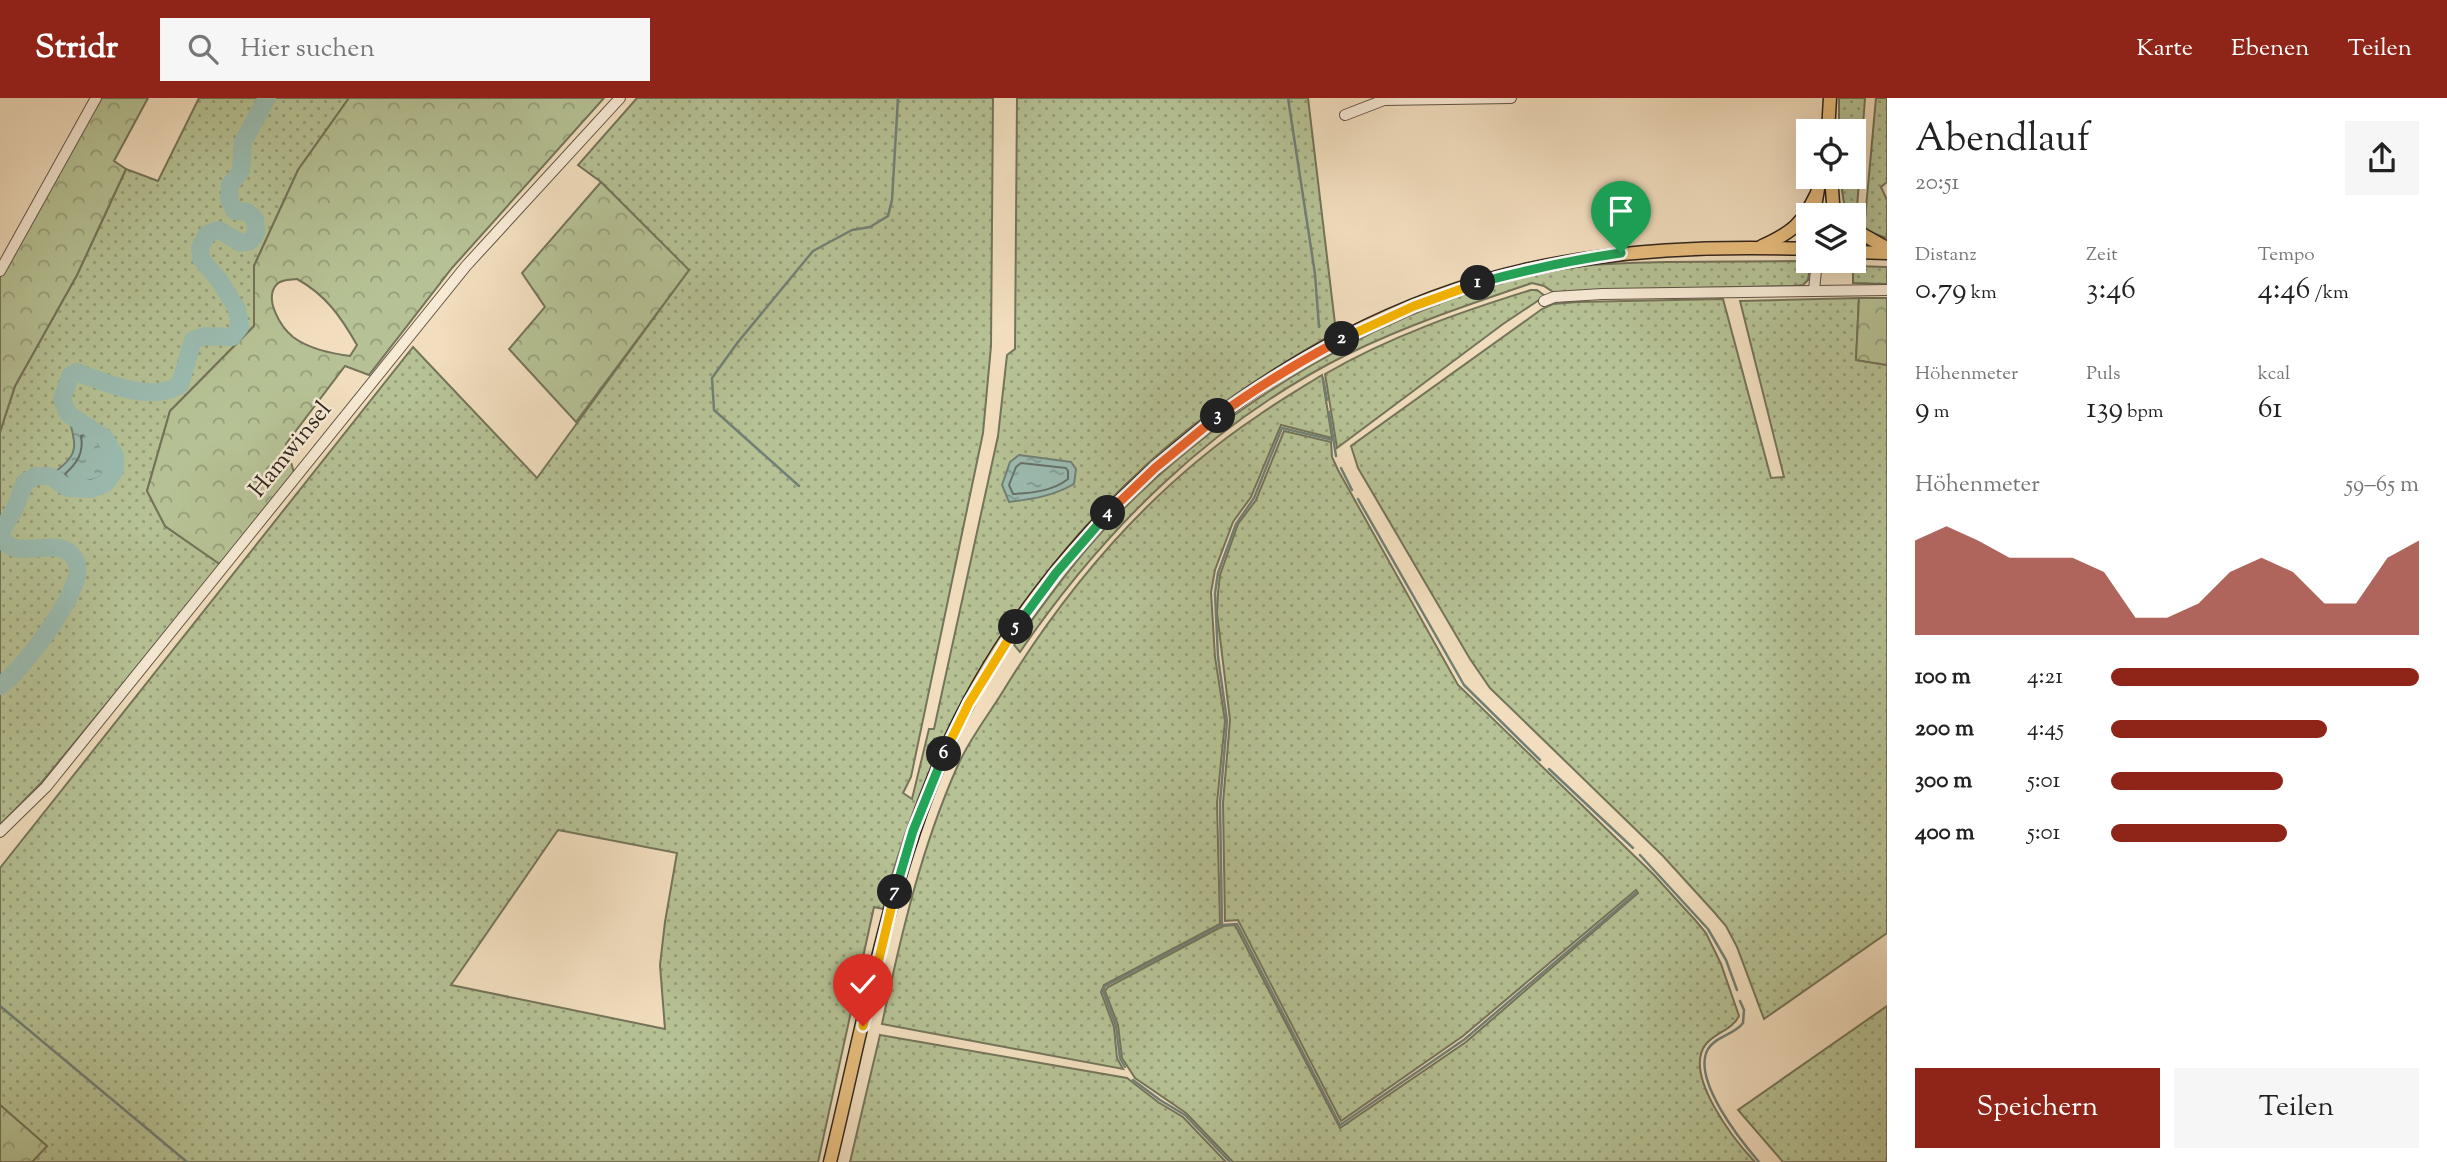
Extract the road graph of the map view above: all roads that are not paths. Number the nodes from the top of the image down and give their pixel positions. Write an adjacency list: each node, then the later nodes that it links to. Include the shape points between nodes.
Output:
1 (96, 98): 16 (street)
2 (620, 98): 21 (street, Hamwinsel, via 466,267 46,787)
3 (1511, 98): 5 (street, via 1384,100)
4 (1830, 100): 6 (main road)
5 (1346, 115)
6 (1829, 119)
7 (1818, 189): 8 (main road)
8 (1817, 192): 9 (main road); 11 (main road, via 1799,225)
9 (1816, 203)
10 (1866, 236): 13 (main road)
11 (1760, 247): 12 (main road); 22 (main road, via 1621,253 1574,260 1521,271 1414,306 1341,340 1246,395 1112,508 1026,613 969,703 943,756 913,831 891,906)
12 (1796, 248)
13 (1887, 248)
14 (1866, 252): 15 (main road)
15 (1887, 253)
16 (0, 271)
17 (1816, 273): 18 (street)
18 (1814, 290): 19 (street); 20 (street, via 1602,294)
19 (1887, 290)
20 (1544, 301)
21 (0, 832)
22 (830, 1162)

